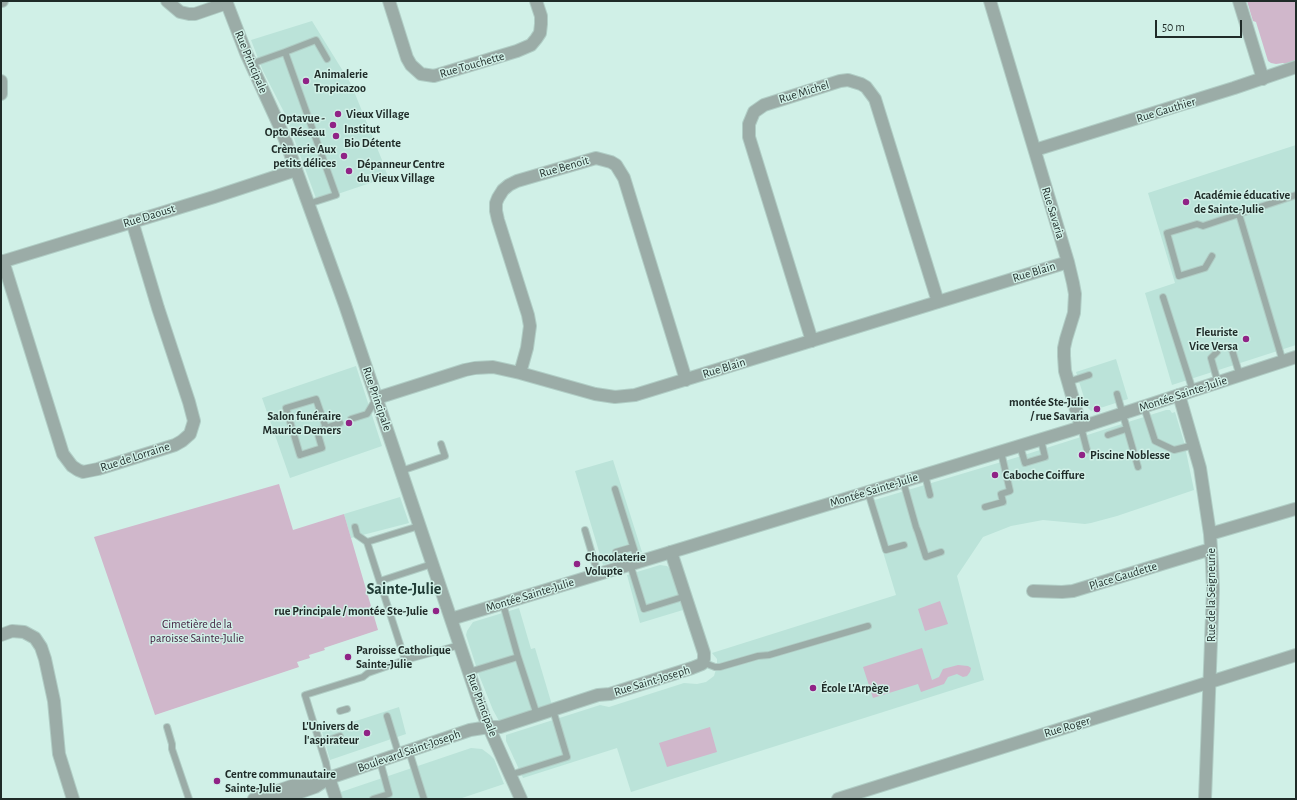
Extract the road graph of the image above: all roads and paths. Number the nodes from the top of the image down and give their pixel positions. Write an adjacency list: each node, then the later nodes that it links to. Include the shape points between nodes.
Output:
1 (167, 1): 6 (street, via 180,12 189,14)
2 (389, 1): 3 (street, Rue Touchette, via 411,65 421,74 434,76 517,52 531,45 540,32 541,24)
3 (536, 1)
4 (990, 1): 14 (street, Rue Savaria)
5 (1238, 1): 11 (street)
6 (226, 2): 9 (street, Rue Principale)
7 (285, 52): 8 (lane, via 316,40); 9 (lane); 17 (lane, via 336,195)
8 (327, 59)
9 (251, 64): 15 (street, Rue Principale, via 280,125)
10 (1296, 67): 11 (street, Rue Gauthier)
11 (1263, 79): 14 (street, Rue Gauthier)
12 (1, 81): 13 (street)
13 (1, 94)
14 (1035, 150): 22 (street, Rue Savaria)
15 (296, 170): 17 (street, Rue Principale); 19 (street, Rue Daoust)
16 (1296, 195): 18 (lane)
17 (308, 204): 39 (street, Rue Principale)
18 (1239, 214): 20 (lane, via 1203,226 1196,224 1167,233 1179,276 1205,268); 29 (lane)
19 (132, 221): 21 (street, Rue Daoust); 21 (street, Rue de Lorraine, via 194,422 190,434 182,441 98,469 83,472 78,470 63,454)
20 (1212, 256)
21 (2, 261)
22 (1068, 262): 24 (street, Rue Blain); 34 (street, Rue Savaria, via 1075,304 1064,348)
23 (1163, 297): 36 (lane)
24 (938, 302): 25 (street, Rue Blain); 25 (street, Rue Michel, via 876,99 861,84 848,80 840,81 764,105 754,112 749,124 750,137)
25 (812, 340): 33 (street, Rue Blain)
26 (1232, 350): 32 (lane)
27 (1217, 352): 35 (lane, via 1211,358)
28 (1296, 357): 29 (street, Montée Sainte-Julie)
29 (1283, 362): 32 (street, Montée Sainte-Julie)
30 (520, 373): 33 (street, Rue Blain, via 615,397 635,395); 33 (street, Rue Benoit, via 529,340 530,320 498,220 496,203 502,190 517,181 596,158 616,165 624,178); 39 (street, Rue Blain, via 493,367 475,368)
31 (1089, 375): 34 (lane)
32 (1240, 376): 35 (street, Montée Sainte-Julie)
33 (686, 380)
34 (1068, 382): 44 (street, Rue Savaria)
35 (1218, 383): 36 (street, Montée Sainte-Julie)
36 (1193, 391): 38 (street, Montée Sainte-Julie)
37 (1117, 394): 41 (lane)
38 (1179, 395): 40 (street, Montée Sainte-Julie); 50 (street, Rue de la Seigneurie)
39 (377, 398): 42 (lane, via 368,414); 55 (street, Rue Principale)
40 (1144, 407): 41 (street, Montée Sainte-Julie); 50 (lane, via 1155,441 1174,450)
41 (1122, 414): 44 (street, Montée Sainte-Julie); 46 (lane)
42 (351, 419)
43 (340, 423): 45 (lane)
44 (1081, 427): 48 (street, Montée Sainte-Julie); 52 (lane)
45 (326, 428): 45 (lane, via 317,431 322,448 300,455 286,408 316,399)
46 (1126, 429): 47 (lane); 54 (lane)
47 (1108, 435)
48 (1041, 440): 51 (street, Montée Sainte-Julie); 51 (lane, via 1045,457 1025,463)
49 (441, 444): 55 (lane, via 445,456)
50 (1194, 445): 66 (street, Rue de la Seigneurie)
51 (1020, 446): 53 (street, Montée Sainte-Julie)
52 (1087, 450)
53 (1001, 452): 56 (street, Montée Sainte-Julie); 61 (lane, via 1011,494 1001,494 1003,502)
54 (1138, 467)
55 (401, 471): 63 (street, Rue Principale)
56 (924, 475): 57 (street, Montée Sainte-Julie); 60 (lane)
57 (903, 482): 59 (street, Montée Sainte-Julie); 73 (lane, via 926,557)
58 (615, 489): 69 (lane)
59 (868, 492): 68 (lane, via 886,550); 72 (street, Montée Sainte-Julie)
60 (930, 495)
61 (985, 507)
62 (1295, 509): 66 (street)
63 (420, 526): 67 (lane); 75 (street, Rue Principale)
64 (355, 527): 67 (lane, via 357,535)
65 (585, 530): 76 (lane)
66 (1210, 534): 70 (street, Rue de la Seigneurie)
67 (367, 542): 77 (lane)
68 (904, 545)
69 (633, 546): 71 (lane); 74 (lane)
70 (1211, 549): 78 (street, Place Gaudette, via 1073,591); 90 (street, Rue de la Seigneurie, via 1213,589)
71 (616, 552)
72 (671, 552): 74 (street, Montée Sainte-Julie); 79 (street, Rue Saint-Joseph)
73 (941, 552)
74 (634, 563): 76 (street, Montée Sainte-Julie); 79 (lane, via 644,609)
75 (432, 564): 77 (lane); 81 (street, Rue Principale)
76 (598, 574): 80 (street, Montée Sainte-Julie)
77 (380, 581): 87 (lane)
78 (1033, 591)
79 (686, 596): 88 (street, Rue Saint-Joseph, via 704,654)
80 (502, 604): 81 (street, Montée Sainte-Julie); 86 (lane)
81 (451, 619): 84 (street, Rue Principale)
82 (868, 626): 88 (lane, via 720,667)
83 (1, 635): 103 (street, via 12,631 24,632 35,638 41,647 54,695 59,754)
84 (460, 645): 87 (lane); 89 (street, Rue Principale)
85 (1296, 655): 90 (street, Rue Roger)
86 (518, 657): 89 (lane); 92 (lane)
87 (405, 660): 97 (lane, via 363,677 305,695)
88 (702, 662): 91 (street, Rue Saint-Joseph, via 692,668)
89 (469, 672): 95 (street, Rue Principale)
90 (1210, 682): 110 (street, Rue Roger); 111 (street, Rue de la Seigneurie)
91 (553, 710): 92 (street, Rue Saint-Joseph); 100 (lane, via 567,757)
92 (537, 715): 95 (street, Rue Saint-Joseph, via 500,727)
93 (387, 716): 98 (lane)
94 (167, 727): 104 (lane)
95 (489, 727): 98 (street, Boulevard Saint-Joseph, via 470,730); 100 (street, Rue Principale)
96 (340, 736): 97 (lane)
97 (320, 743): 101 (lane)
98 (404, 753): 99 (street, Boulevard Saint-Joseph); 108 (lane)
99 (380, 761): 101 (street, Boulevard Saint-Joseph); 107 (lane, via 389,794)
100 (510, 775): 109 (street, Rue Principale)
101 (329, 778): 102 (street, Boulevard Saint-Joseph, via 315,787); 105 (street, Boulevard Saint-Joseph, via 312,779); 106 (street)
102 (286, 798)
103 (73, 799)
104 (189, 799)
105 (254, 799)
106 (336, 799)
107 (373, 799)
108 (424, 799)
109 (520, 799)
110 (838, 799)
111 (1205, 799)

